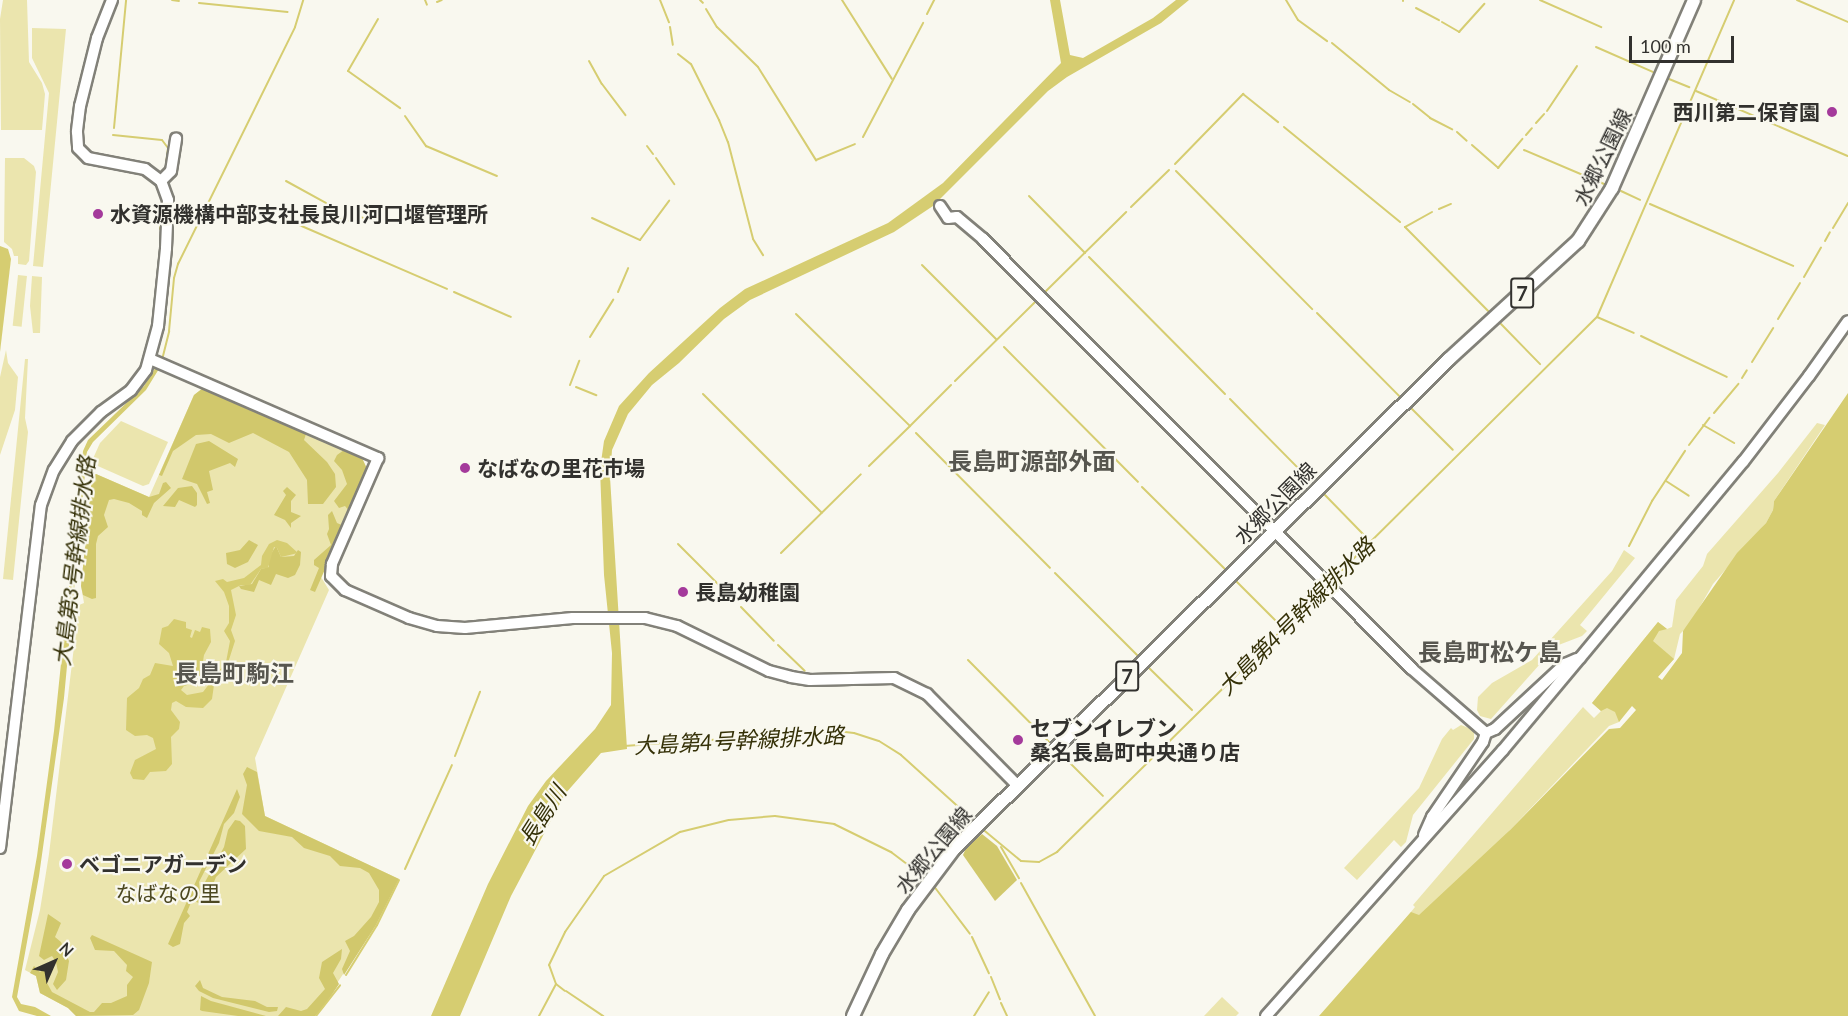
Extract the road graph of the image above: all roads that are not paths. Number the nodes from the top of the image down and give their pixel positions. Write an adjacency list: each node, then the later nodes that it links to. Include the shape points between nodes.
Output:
1 (112, 0): 4 (street, via 83,91 78,148 88,158 145,169)
2 (1694, 0): 8 (main road, 水郷公園線 / 7, via 1612,188 1578,241 1449,359)
3 (176, 138): 4 (street, via 171,171)
4 (161, 181): 7 (street, via 168,200)
5 (940, 206): 8 (street, via 948,218 957,217 983,239)
6 (1848, 321): 9 (street, via 1743,462)
7 (157, 362): 11 (street, via 378,458 332,564 331,576 345,590 437,626 465,628 503,622 625,617 677,626 769,671 791,677 894,678 927,694); 13 (street, via 72,441 54,470 41,505)
8 (1273, 531): 10 (street, via 1412,669); 11 (main road, 水郷公園線 / 7)
9 (1580, 658): 10 (street, via 1565,664); 12 (street)
10 (1486, 733): 12 (street, via 1432,817)
11 (1018, 786): 14 (main road, 水郷公園線 / 7, via 977,824 925,885 882,954)
12 (1421, 843): 15 (street)
13 (0, 848)
14 (853, 1016)
15 (1266, 1016)

